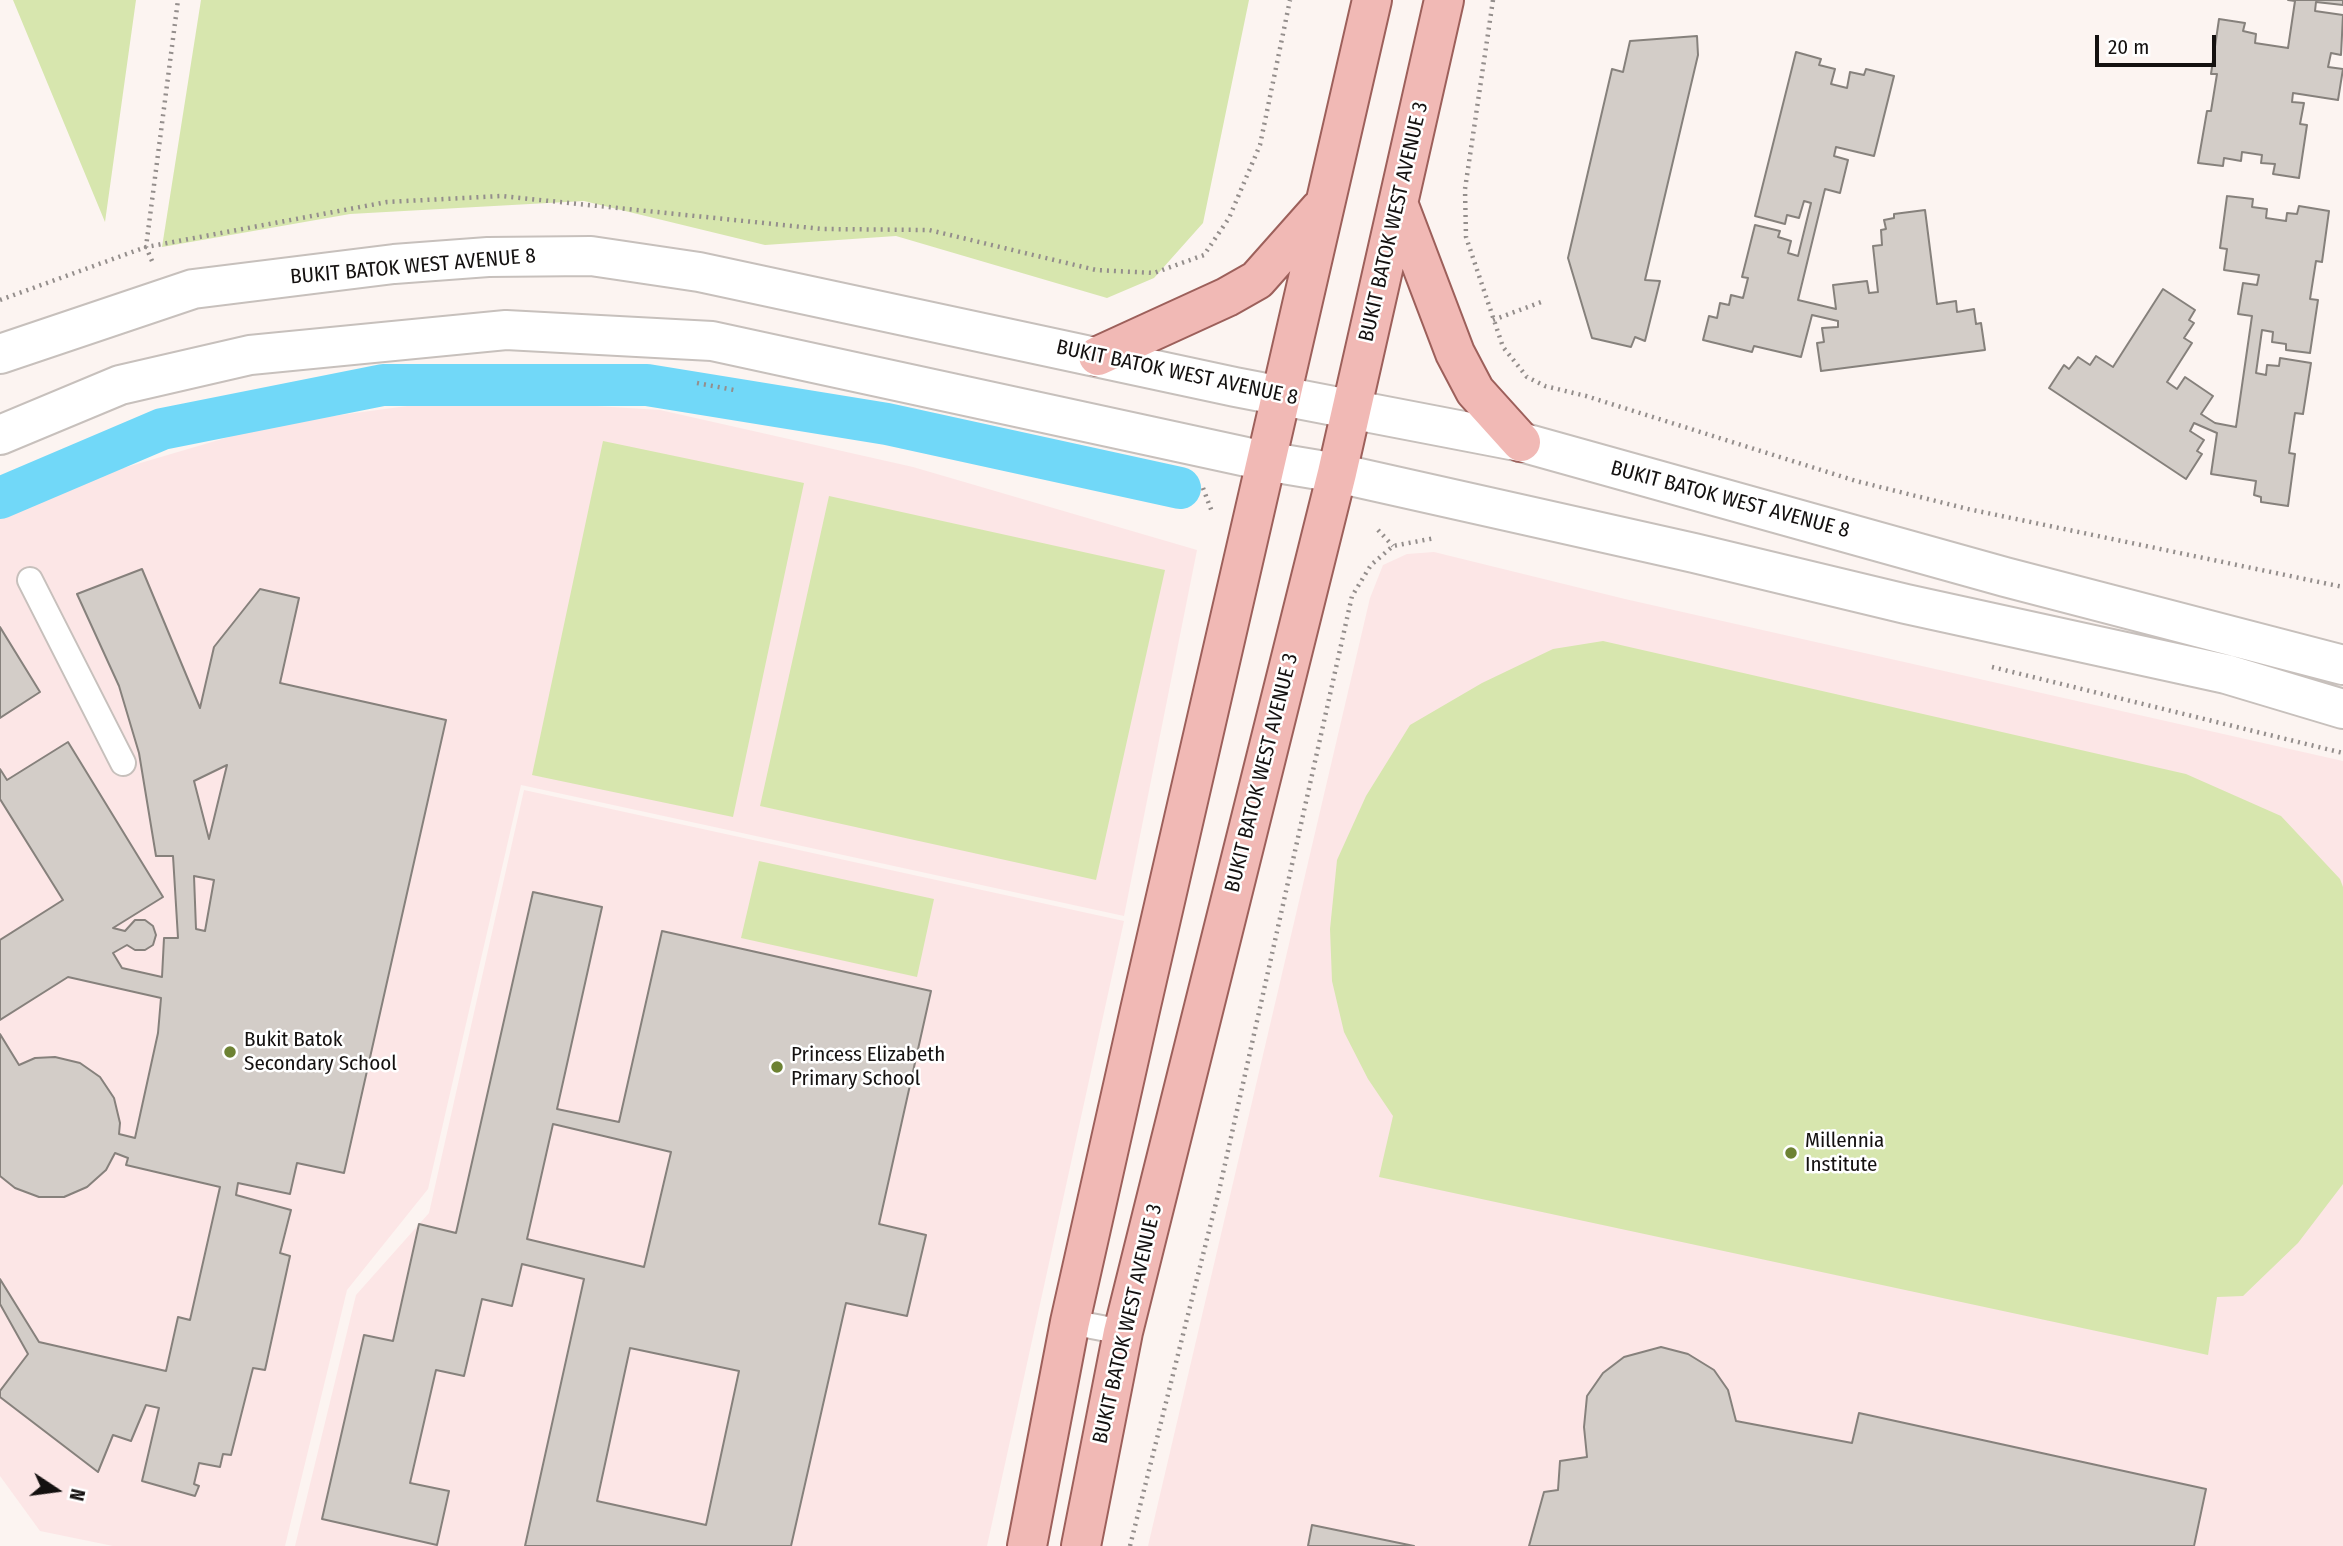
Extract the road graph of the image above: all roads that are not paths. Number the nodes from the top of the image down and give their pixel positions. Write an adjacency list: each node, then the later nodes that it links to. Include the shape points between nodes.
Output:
1 (1372, 0): 4 (main road)
2 (1444, 0): 3 (main road, BUKIT BATOK WEST AVENUE 3)
3 (1398, 203): 8 (main road, BUKIT BATOK WEST AVENUE 3); 10 (main road, via 1455,352 1475,391)
4 (1322, 207): 6 (main road, via 1256,280); 7 (main road)
5 (0, 354): 6 (street, BUKIT BATOK WEST AVENUE 8, via 193,289 394,264 591,256 699,272)
6 (1098, 356): 7 (street, BUKIT BATOK WEST AVENUE 8)
7 (1280, 396): 8 (street, BUKIT BATOK WEST AVENUE 8); 11 (main road)
8 (1352, 410): 10 (street, BUKIT BATOK WEST AVENUE 8); 12 (main road, BUKIT BATOK WEST AVENUE 3)
9 (0, 435): 11 (street, via 120,385 250,355 506,330 712,341)
10 (1521, 442): 14 (street, BUKIT BATOK WEST AVENUE 8)
11 (1265, 461): 12 (street); 17 (main road)
12 (1337, 473): 15 (street, via 2226,674); 18 (main road, BUKIT BATOK WEST AVENUE 3)
13 (30, 580): 16 (lane)
14 (2343, 665)
15 (2343, 709)
16 (122, 763)
17 (1070, 1322): 18 (lane); 19 (main road)
18 (1123, 1332): 20 (main road, BUKIT BATOK WEST AVENUE 3)
19 (1027, 1546)
20 (1082, 1546)

